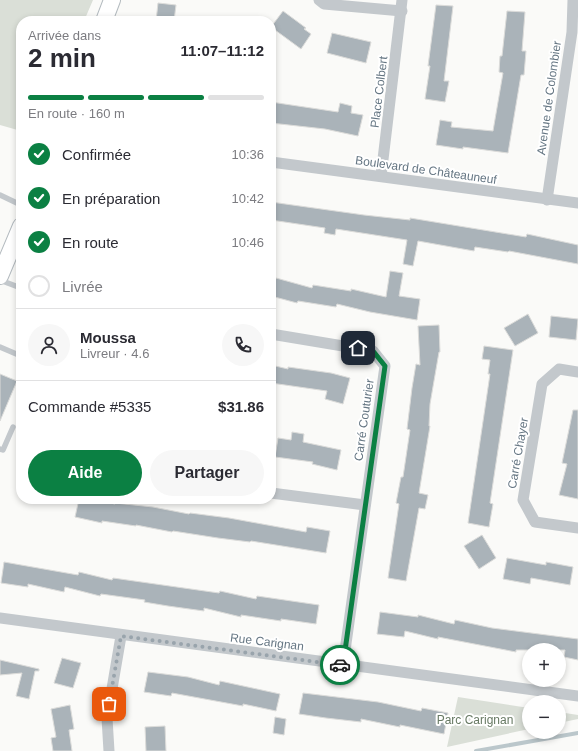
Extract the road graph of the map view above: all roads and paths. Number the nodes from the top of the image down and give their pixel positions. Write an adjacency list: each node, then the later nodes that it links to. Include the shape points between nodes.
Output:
1 (112, 0): 5 (main road)
2 (319, 0): 4 (street, Place Colbert, via 324,4)
3 (573, 0): 6 (street, Avenue de Colombier)
4 (402, 5): 8 (street, Place Colbert)
5 (106, 16)
6 (575, 32): 10 (street, Avenue de Colombier)
7 (276, 163): 8 (street, Boulevard de Châteauneuf)
8 (381, 176): 10 (street, Boulevard de Châteauneuf)
9 (0, 195): 11 (lane)
10 (547, 200): 12 (street, Boulevard de Châteauneuf)
11 (16, 203)
12 (578, 203)
13 (16, 238): 14 (main road)
14 (1, 272): 15 (lane)
15 (16, 284)
16 (276, 335): 23 (street, Carré Couturier, via 373,351 385,366)
17 (0, 347): 18 (lane)
18 (16, 354)
19 (578, 372): 24 (street, Carré Chayer, via 559,369 542,384 523,500 535,522)
20 (13, 428): 21 (lane, via 4,450)
21 (0, 449)
22 (276, 494): 23 (street)
23 (365, 505): 27 (street, Carré Couturier)
24 (578, 528)
25 (0, 618): 26 (street, Rue Carignan)
26 (121, 636): 27 (street, Rue Carignan); 29 (street, via 107,718)
27 (343, 665): 28 (street, Rue Carignan)
28 (578, 696)
29 (109, 751)

